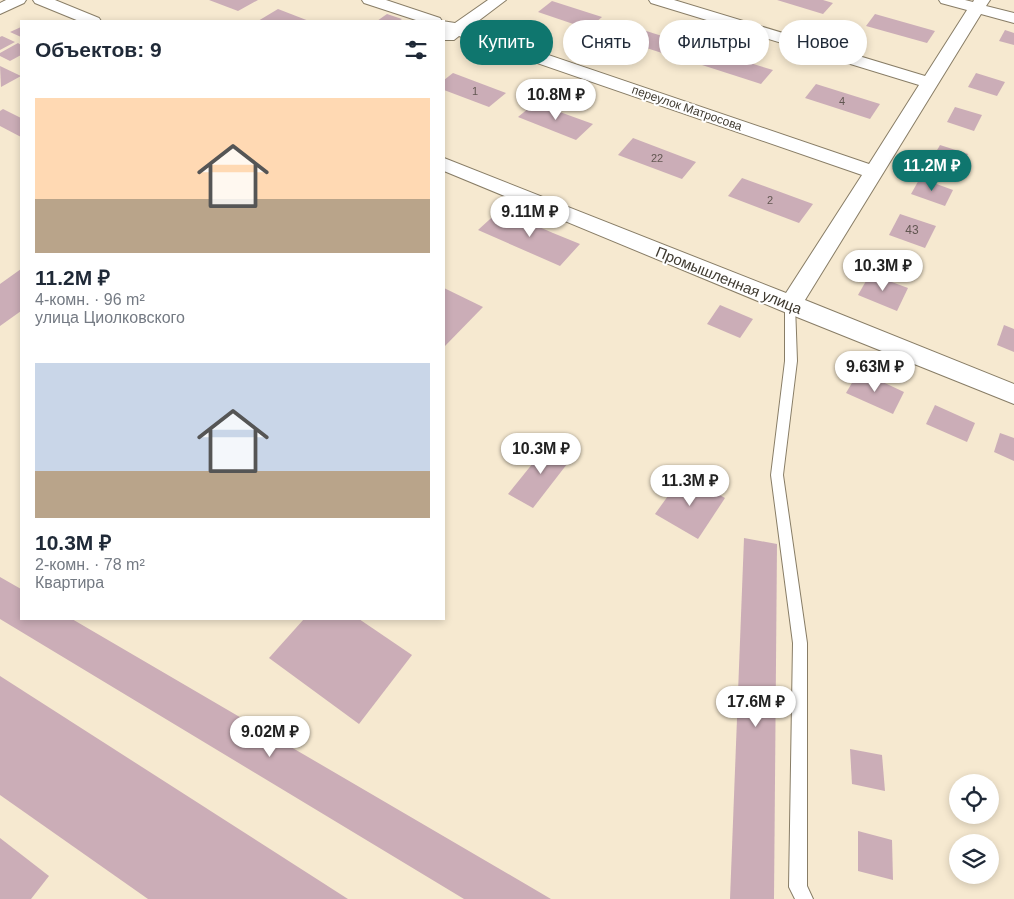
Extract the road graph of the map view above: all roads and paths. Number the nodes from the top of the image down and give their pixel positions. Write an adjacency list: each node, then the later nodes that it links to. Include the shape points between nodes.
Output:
1 (18, 0): 8 (street)
2 (41, 0): 10 (street)
3 (370, 0): 11 (street)
4 (498, 0): 12 (street)
5 (658, 0): 13 (street)
6 (947, 0): 7 (street)
7 (980, 4): 9 (street); 13 (street)
8 (0, 9)
9 (1014, 18)
10 (91, 20)
11 (431, 20)
12 (448, 31): 15 (street, переулок Матросова)
13 (930, 82): 15 (street)
14 (445, 164): 16 (street, Промышленная улица)
15 (874, 172): 16 (street)
16 (790, 305): 17 (street, Промышленная улица); 18 (lane, via 791,361 777,474 800,643 798,887)
17 (1014, 394)
18 (804, 899)

